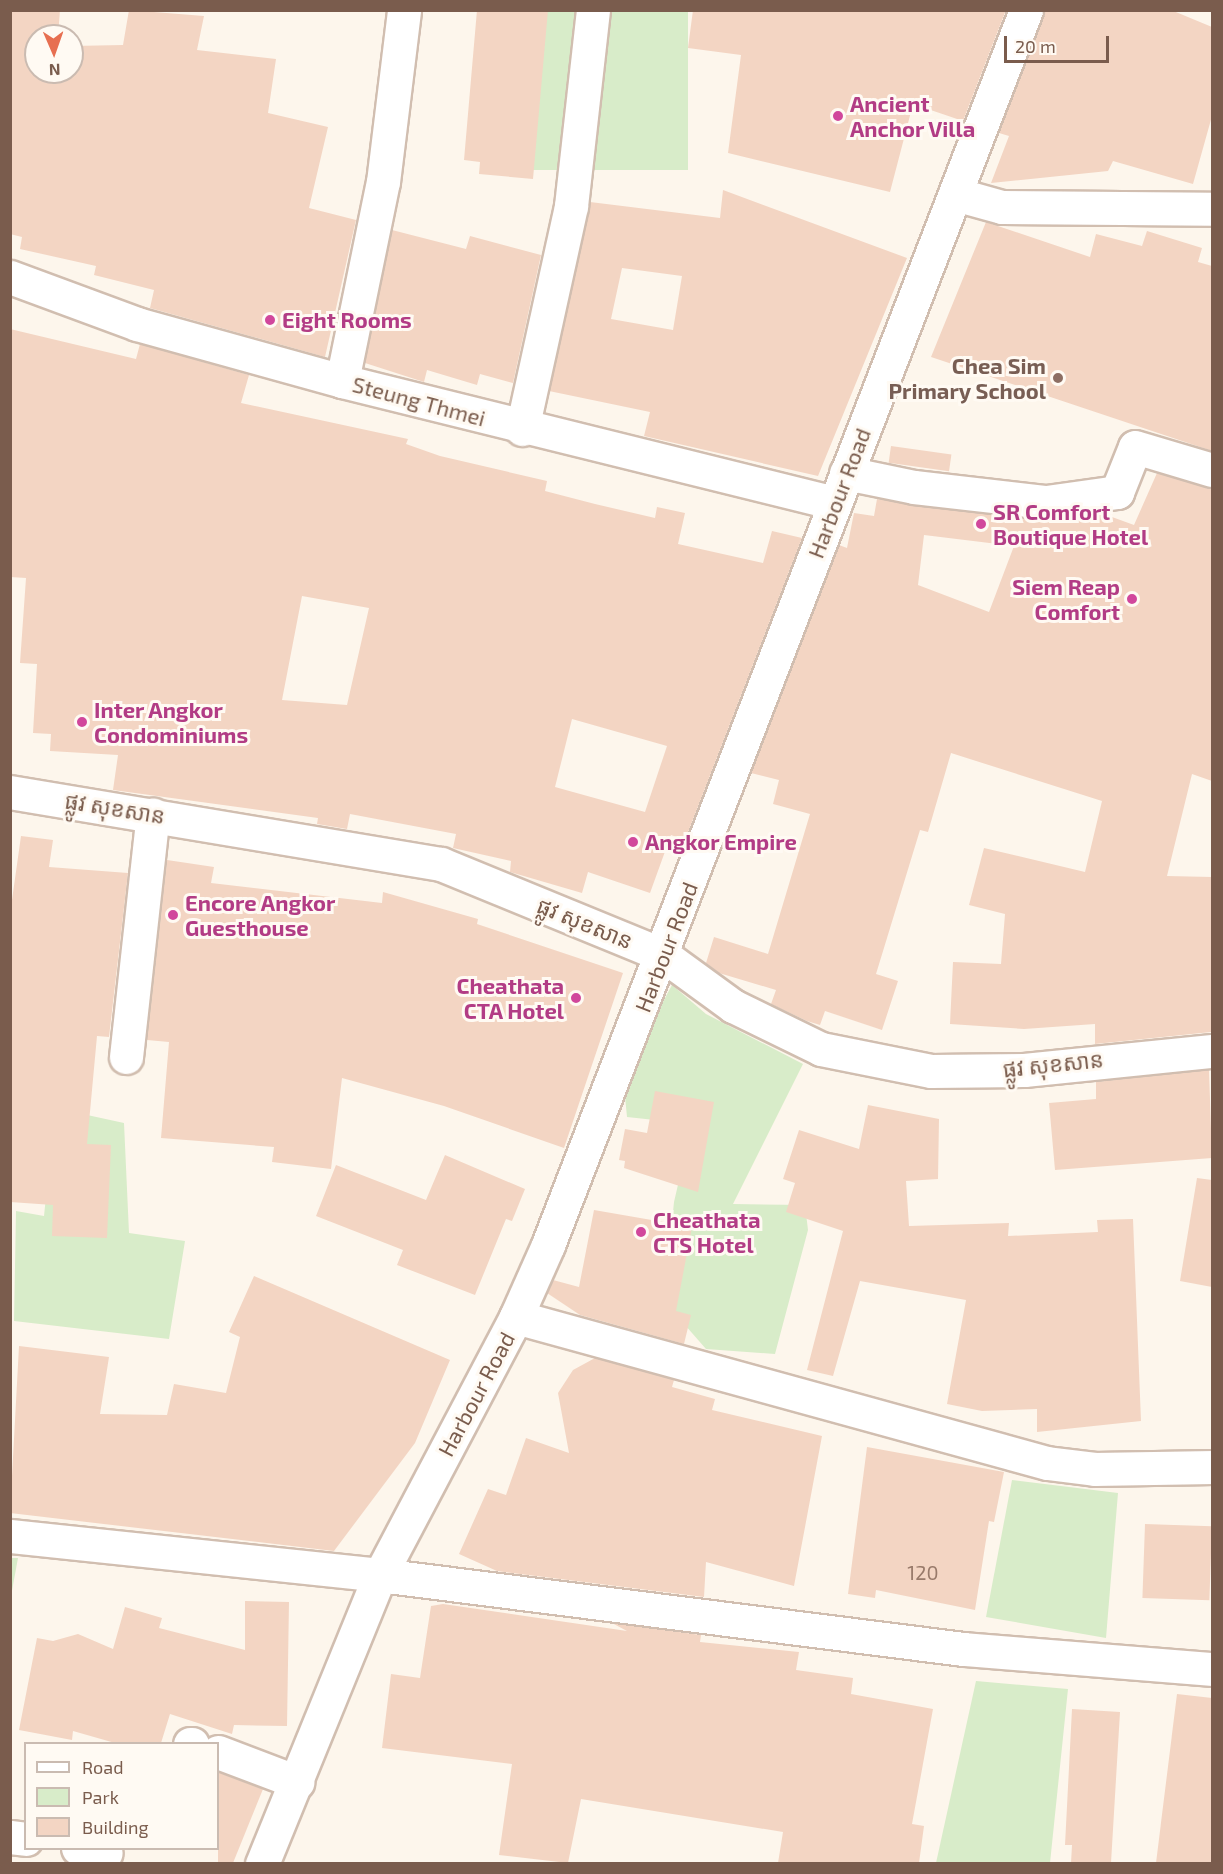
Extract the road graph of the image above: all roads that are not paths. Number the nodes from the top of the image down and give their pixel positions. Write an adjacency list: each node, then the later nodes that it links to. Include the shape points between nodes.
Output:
1 (404, 10): 7 (street, via 384,182)
2 (593, 10): 8 (street, via 571,206)
3 (1026, 10): 4 (street, Harbour Road)
4 (955, 194): 5 (street, via 1002,207); 10 (street, Harbour Road)
5 (1212, 209)
6 (10, 277): 7 (street, Steung Thmei, via 137,324)
7 (342, 381): 8 (street, Steung Thmei)
8 (522, 429): 11 (street, Steung Thmei)
9 (1212, 470): 10 (street, via 1135,447 1117,492 1046,502 914,487)
10 (846, 473): 11 (street, Harbour Road)
11 (835, 503): 14 (street, Harbour Road)
12 (10, 792): 13 (street, ផ្លូវ សុខសាន)
13 (153, 814): 14 (street, ផ្លូវ សុខសាន, via 441,864); 16 (street)
14 (663, 955): 15 (street, ផ្លូវ សុខសាន, via 733,1006 822,1049 931,1071 1024,1070); 17 (street, Harbour Road)
15 (1212, 1051)
16 (126, 1057)
17 (516, 1317): 18 (street, via 1047,1463 1095,1469); 20 (street, Harbour Road)
18 (1212, 1467)
19 (10, 1536): 20 (street)
20 (380, 1575): 21 (street, via 963,1649); 23 (street, Harbour Road)
21 (1212, 1669)
22 (219, 1752): 23 (street)
23 (297, 1782): 24 (street, Harbour Road)
24 (261, 1863)

